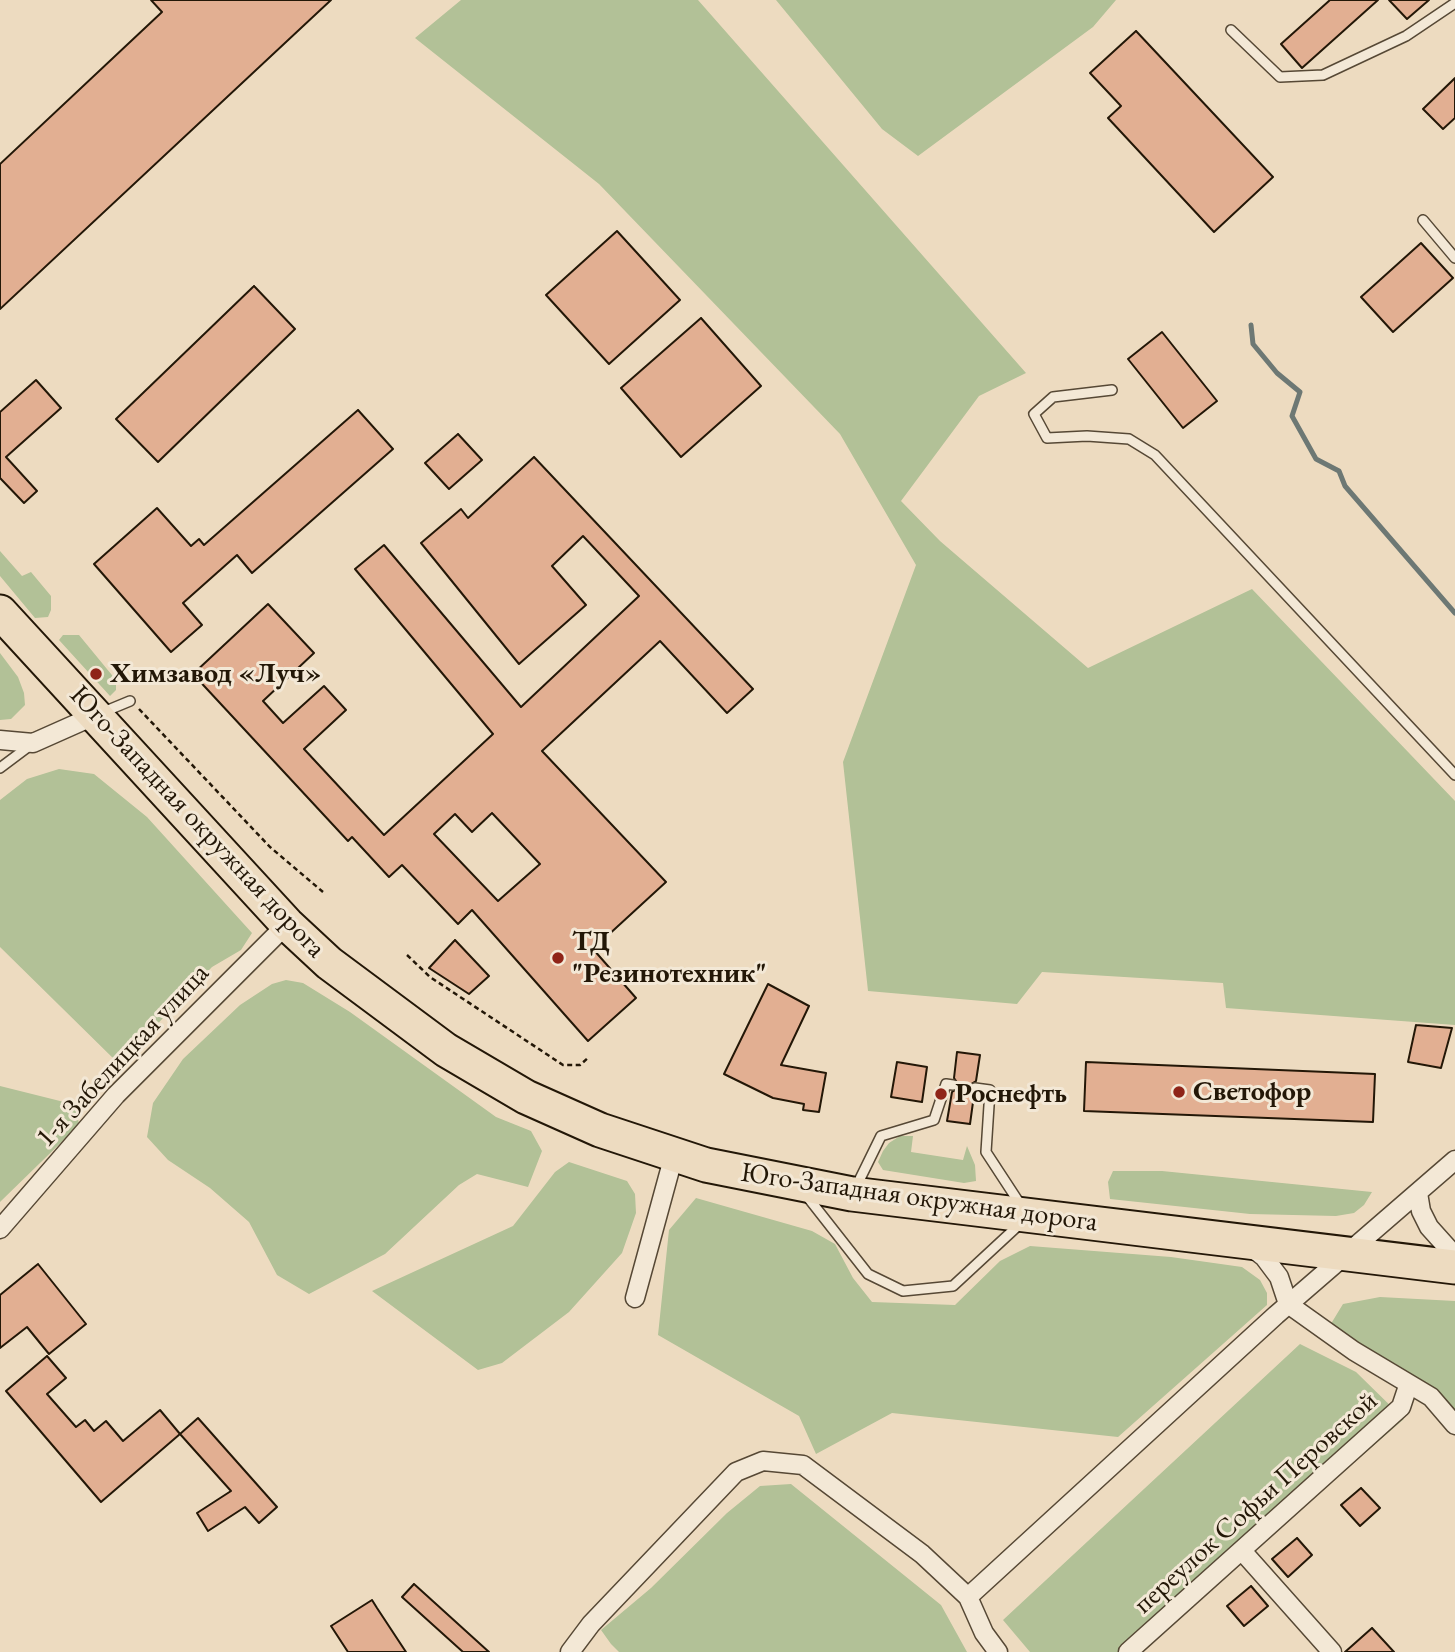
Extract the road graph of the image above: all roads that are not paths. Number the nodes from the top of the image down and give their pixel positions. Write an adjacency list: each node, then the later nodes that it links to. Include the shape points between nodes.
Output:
1 (1455, 4): 2 (lane, via 1406,36 1323,75 1280,77)
2 (1231, 30)
3 (1423, 220): 4 (lane)
4 (1455, 258)
5 (1112, 390): 12 (lane, via 1053,397 1034,414 1047,438 1129,439 1155,454)
6 (0, 612): 8 (highway, Юго-Западная окружная дорога)
7 (130, 701): 8 (lane)
8 (96, 715): 10 (street); 13 (highway, Юго-Западная окружная дорога)
9 (0, 740): 10 (street)
10 (33, 743): 11 (lane)
11 (0, 768)
12 (1455, 775)
13 (287, 924): 16 (highway, Юго-Западная окружная дорога, via 361,988 471,1065 526,1097 600,1130); 22 (street, 1-я Забелицкая улица, via 116,1095)
14 (953, 1085): 20 (lane, via 946,1084 934,1120 881,1136)
15 (975, 1088): 21 (lane, via 990,1090 986,1152)
16 (674, 1155): 18 (highway, Юго-Западная окружная дорога); 27 (street)
17 (1455, 1160): 19 (street)
18 (798, 1185): 20 (highway, Юго-Западная окружная дорога); 21 (lane, via 868,1275 903,1291 953,1286)
19 (1418, 1193): 24 (street); 25 (street, via 1429,1227)
20 (852, 1194): 21 (highway, Юго-Западная окружная дорога)
21 (1029, 1216): 23 (highway, Юго-Западная окружная дорога)
22 (0, 1229)
23 (1239, 1239): 24 (highway, Юго-Западная окружная дорога); 28 (street, via 1279,1277)
24 (1348, 1252): 26 (highway, Юго-Западная окружная дорога); 28 (street)
25 (1455, 1256)
26 (1455, 1267)
27 (635, 1298)
28 (1288, 1304): 29 (street); 32 (street)
29 (1408, 1386): 30 (street, via 1431,1397); 31 (street, переулок Софьи Перовской, via 1401,1408)
30 (1455, 1425)
31 (1243, 1552): 35 (street, переулок Софьи Перовской); 36 (street)
32 (968, 1597): 33 (street, via 922,1554 803,1465 762,1461 736,1472 591,1625); 34 (street)
33 (580, 1649)
34 (998, 1652)
35 (1128, 1652)
36 (1332, 1652)

